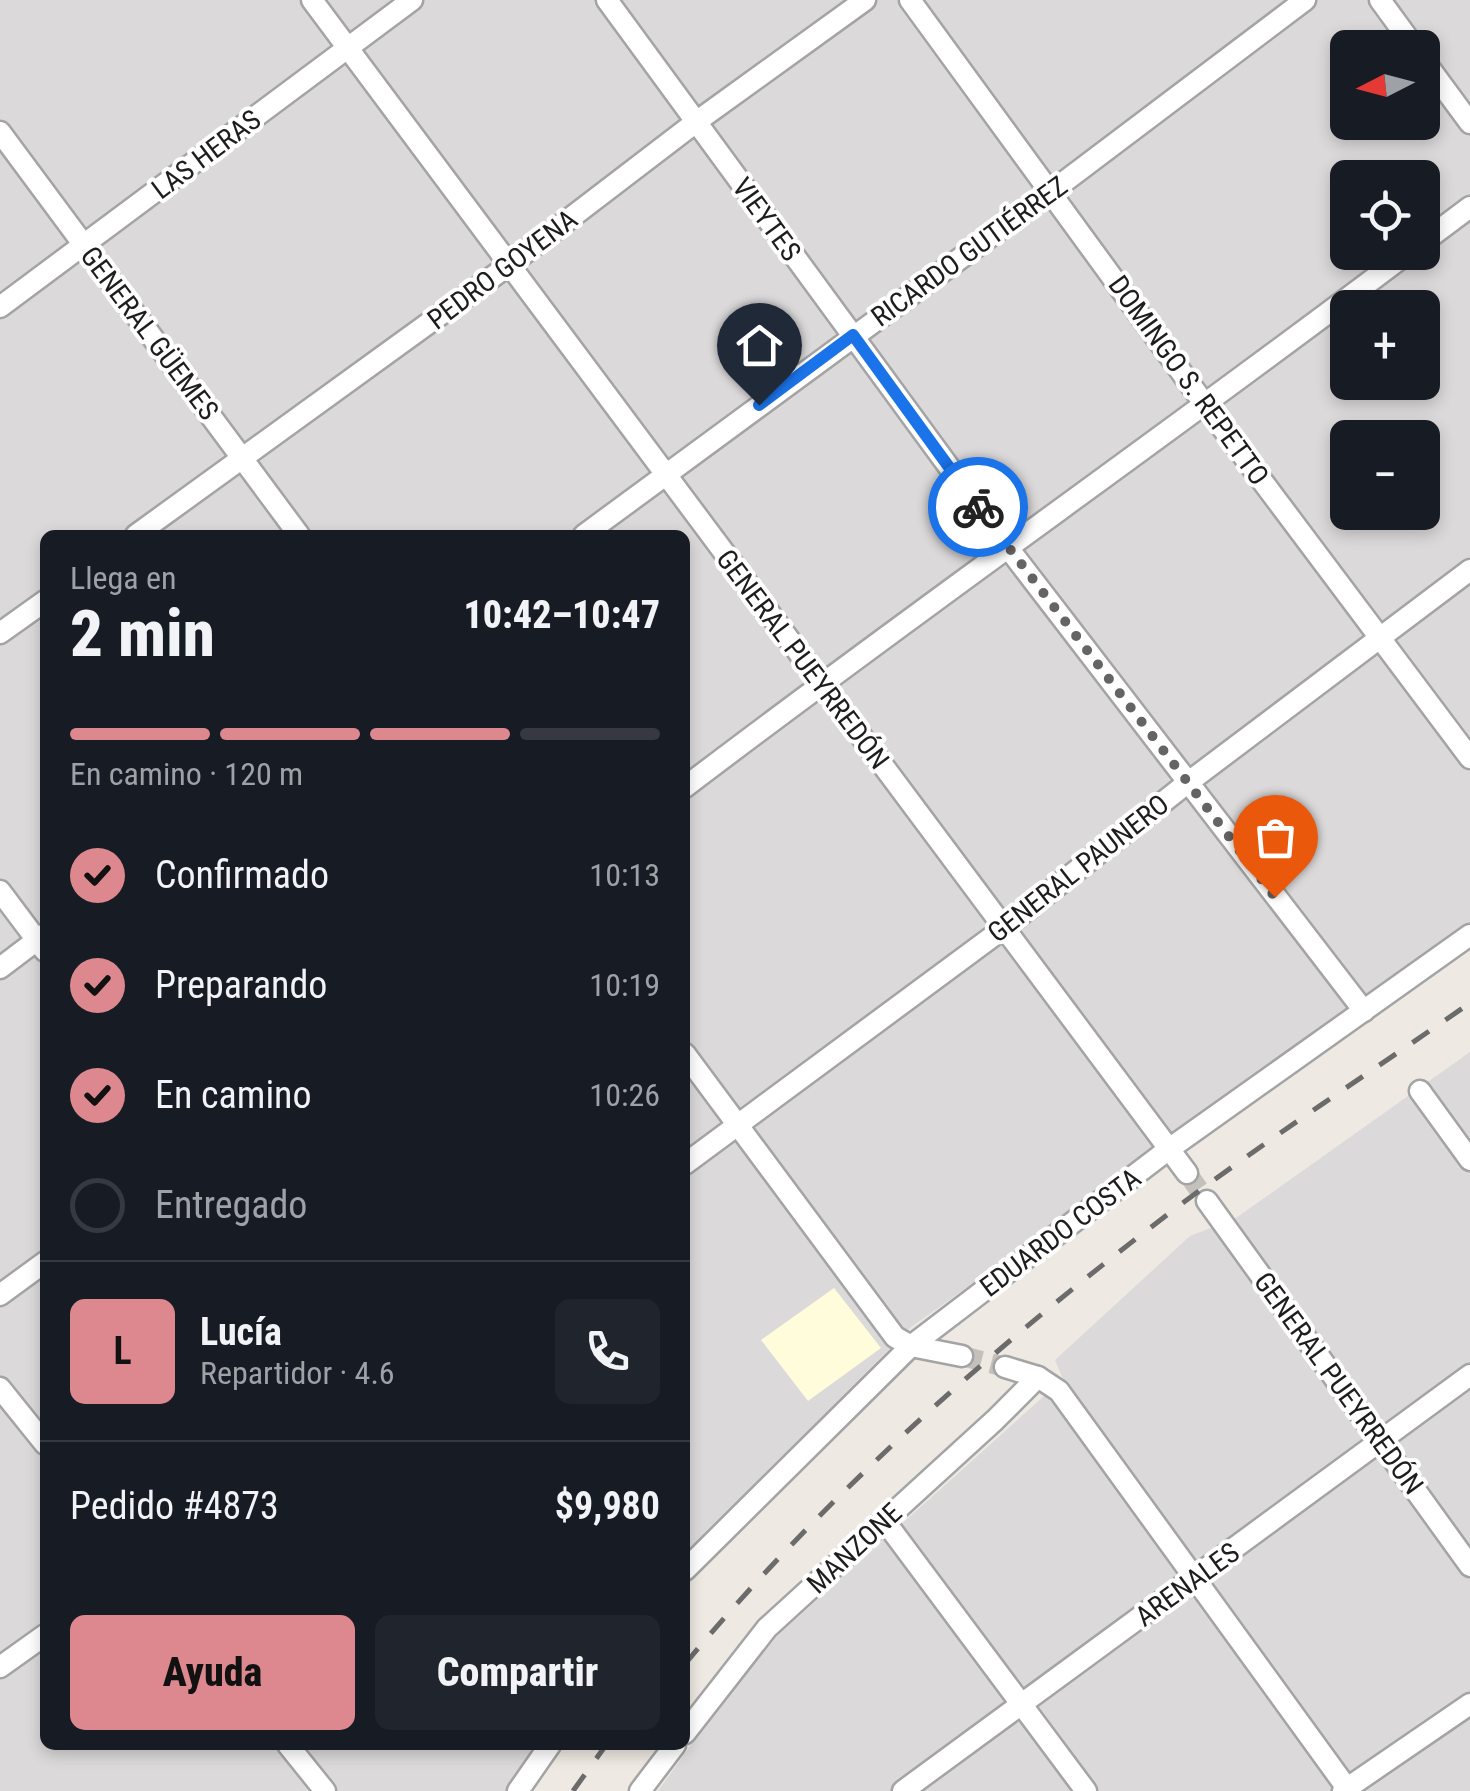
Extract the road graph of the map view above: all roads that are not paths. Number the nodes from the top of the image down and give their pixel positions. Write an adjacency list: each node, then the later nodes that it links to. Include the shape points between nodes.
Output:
1 (312, 0): 9 (street, GENERAL PUEYRREDÓN)
2 (412, 0): 9 (street, LAS HERAS)
3 (607, 0): 11 (street, VIEYTES)
4 (866, 0): 11 (street, PEDRO GOYENA)
5 (910, 0): 14 (street, DOMINGO S. REPETTO)
6 (1305, 0): 14 (street, RICARDO GUTIÉRREZ)
7 (1380, 0): 8 (street)
8 (1401, 30)
9 (347, 48): 17 (street, LAS HERAS); 18 (street, GENERAL PUEYRREDÓN)
10 (1440, 83): 12 (street)
11 (696, 122): 18 (street, PEDRO GOYENA); 21 (street, VIEYTES)
12 (1470, 124)
13 (0, 132): 17 (street, GENERAL GÜEMES)
14 (1052, 191): 21 (street, RICARDO GUTIÉRREZ); 22 (street, DOMINGO S. REPETTO)
15 (1470, 206): 16 (street)
16 (1440, 228)
17 (84, 246): 20 (street, LAS HERAS); 23 (street, GENERAL GÜEMES)
18 (510, 265): 23 (street, PEDRO GOYENA); 24 (street, GENERAL PUEYRREDÓN)
19 (1385, 270): 22 (street)
20 (0, 307)
21 (853, 335): 24 (street, RICARDO GUTIÉRREZ); 28 (street, VIEYTES)
22 (1206, 406): 28 (street); 32 (street, DOMINGO S. REPETTO)
23 (242, 458): 25 (street, PEDRO GOYENA); 26 (street, GENERAL GÜEMES)
24 (666, 474): 27 (street, RICARDO GUTIÉRREZ); 33 (street, GENERAL PUEYRREDÓN)
25 (143, 530)
26 (295, 530)
27 (591, 530)
28 (1009, 549): 33 (street); 36 (street, VIEYTES)
29 (1470, 570): 32 (street, GENERAL PAUNERO)
30 (40, 605): 31 (street)
31 (0, 634)
32 (1379, 638): 34 (street, DOMINGO S. REPETTO); 36 (street, GENERAL PAUNERO)
33 (822, 683): 35 (street); 38 (street, GENERAL PUEYRREDÓN)
34 (1470, 758)
35 (690, 783)
36 (1186, 784): 38 (street, GENERAL PAUNERO); 43 (street, VIEYTES)
37 (0, 891): 40 (street)
38 (1004, 928): 46 (street, GENERAL PAUNERO); 47 (street, GENERAL PUEYRREDÓN)
39 (1470, 935): 43 (street, EDUARDO COSTA)
40 (40, 940)
41 (40, 943): 42 (street)
42 (0, 968)
43 (1364, 1010): 47 (street, EDUARDO COSTA)
44 (690, 1061): 46 (street)
45 (1420, 1091): 49 (street)
46 (737, 1124): 48 (street, GENERAL PAUNERO); 54 (street, via 895,1337)
47 (1169, 1149): 50 (street, GENERAL PUEYRREDÓN); 54 (street, EDUARDO COSTA)
48 (690, 1160)
49 (1470, 1160)
50 (1187, 1173)
51 (1207, 1201): 61 (street, GENERAL PUEYRREDÓN)
52 (40, 1266): 53 (street)
53 (0, 1295)
54 (911, 1346): 55 (street); 63 (street, EDUARDO COSTA)
55 (962, 1356)
56 (1005, 1368): 58 (street)
57 (1470, 1375): 61 (street, ARENALES)
58 (1038, 1377): 62 (street, MANZONE); 65 (street, via 1059,1391)
59 (0, 1388): 60 (street)
60 (40, 1438)
61 (1380, 1441): 64 (street, GENERAL PUEYRREDÓN); 65 (street, ARENALES)
62 (884, 1520): 69 (street); 70 (street, MANZONE, via 767,1628)
63 (690, 1564)
64 (1470, 1566)
65 (1193, 1579): 69 (street, ARENALES); 74 (street)
66 (40, 1639): 67 (street)
67 (0, 1667)
68 (1470, 1704): 74 (street)
69 (1023, 1705): 78 (street, ARENALES); 79 (street)
70 (690, 1726)
71 (292, 1750): 75 (street)
72 (547, 1750): 76 (street)
73 (672, 1750): 77 (street)
74 (1346, 1790)
75 (325, 1791)
76 (518, 1791)
77 (640, 1791)
78 (903, 1791)
79 (1086, 1791)

